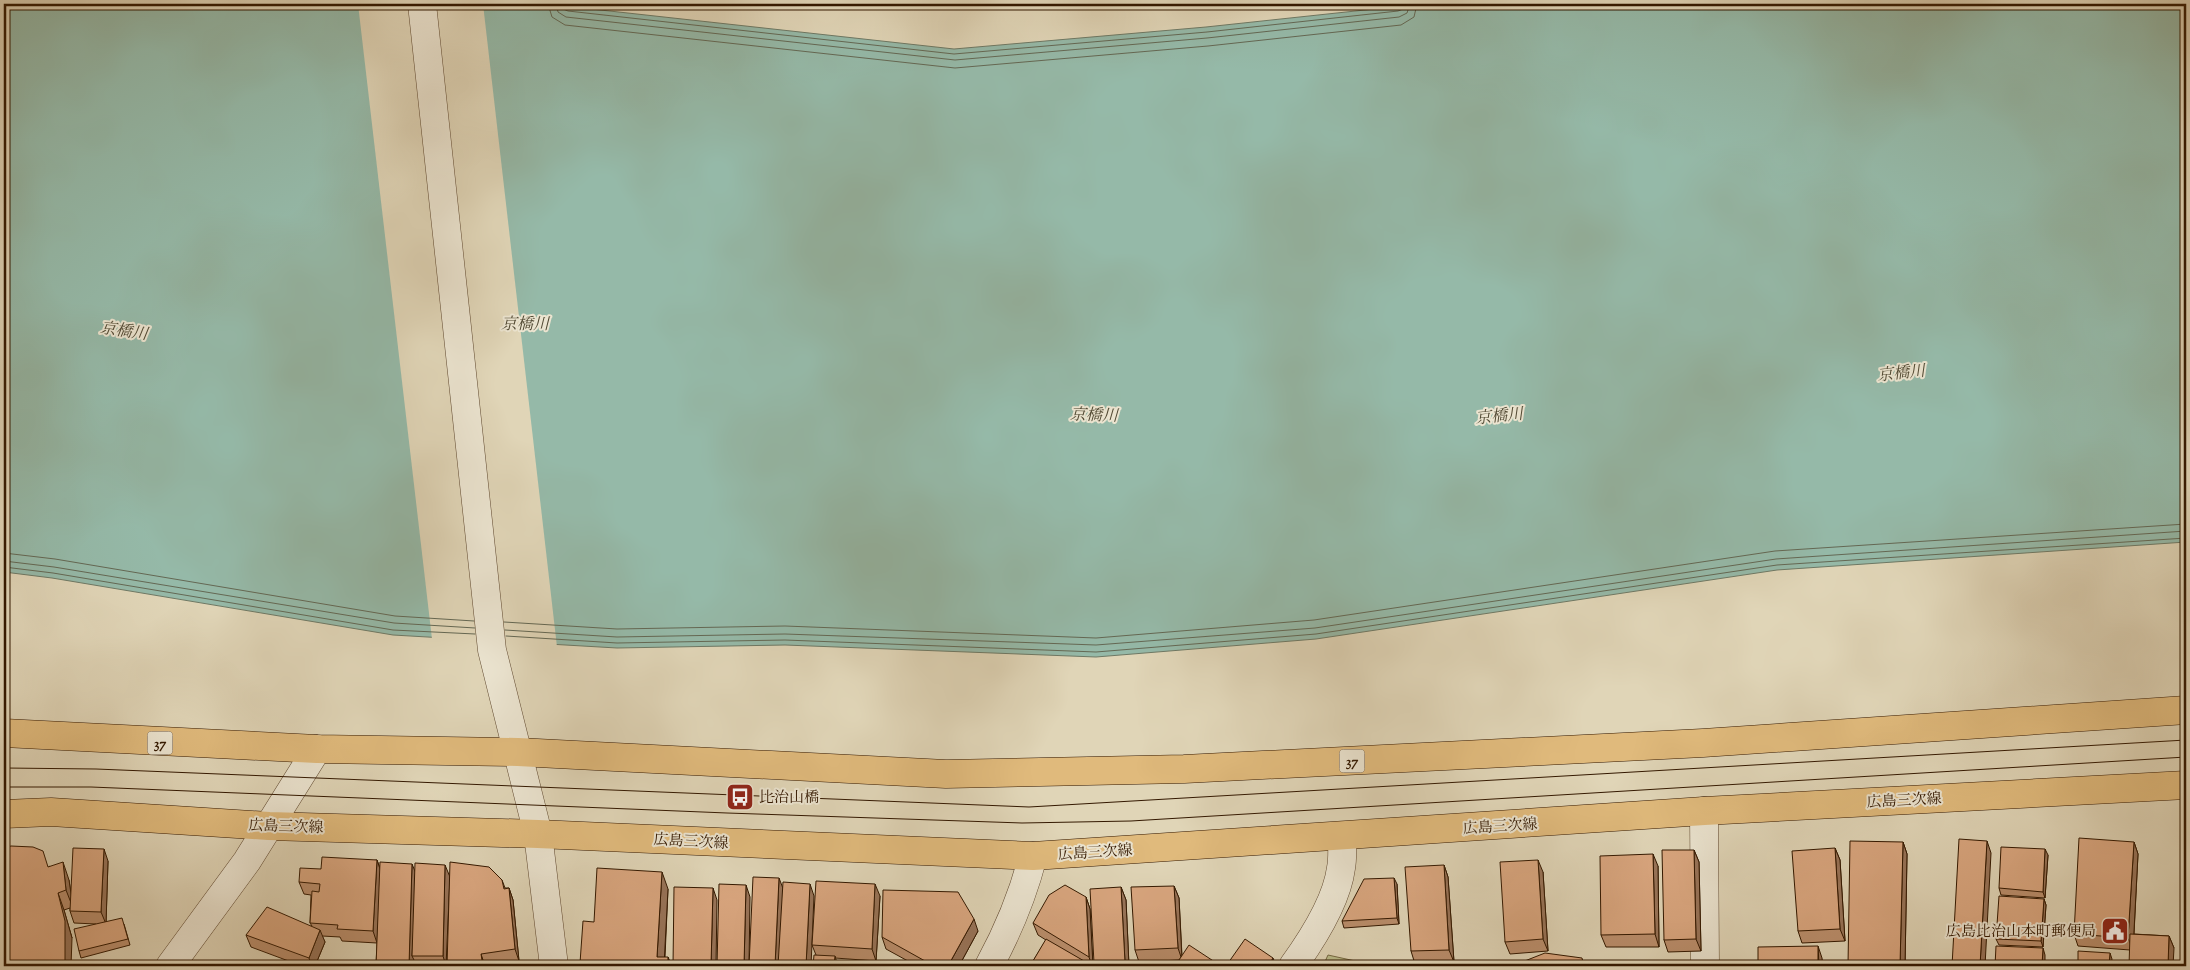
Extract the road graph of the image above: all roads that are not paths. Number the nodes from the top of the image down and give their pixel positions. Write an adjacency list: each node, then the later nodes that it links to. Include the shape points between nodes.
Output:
1 (422, 4): 5 (street, via 492,650)
2 (2186, 710): 5 (main road, 37, via 1703,743 1184,769 946,774)
3 (4, 734): 4 (main road, 37)
4 (317, 749): 5 (main road, 37); 9 (street)
5 (518, 752): 10 (street)
6 (2186, 785): 7 (main road, 広島三次線)
7 (1704, 811): 11 (main road, 広島三次線); 17 (street)
8 (4, 814): 9 (main road, 広島三次線, via 51,812)
9 (269, 826): 10 (main road, 広島三次線); 13 (street)
10 (538, 834): 12 (main road, 広島三次線); 14 (street)
11 (1342, 836): 12 (main road, 広島三次線); 16 (street, via 1341,869 1332,898)
12 (1033, 856): 15 (street, via 1025,890)
13 (170, 966)
14 (554, 966)
15 (989, 966)
16 (1293, 966)
17 (1705, 966)

